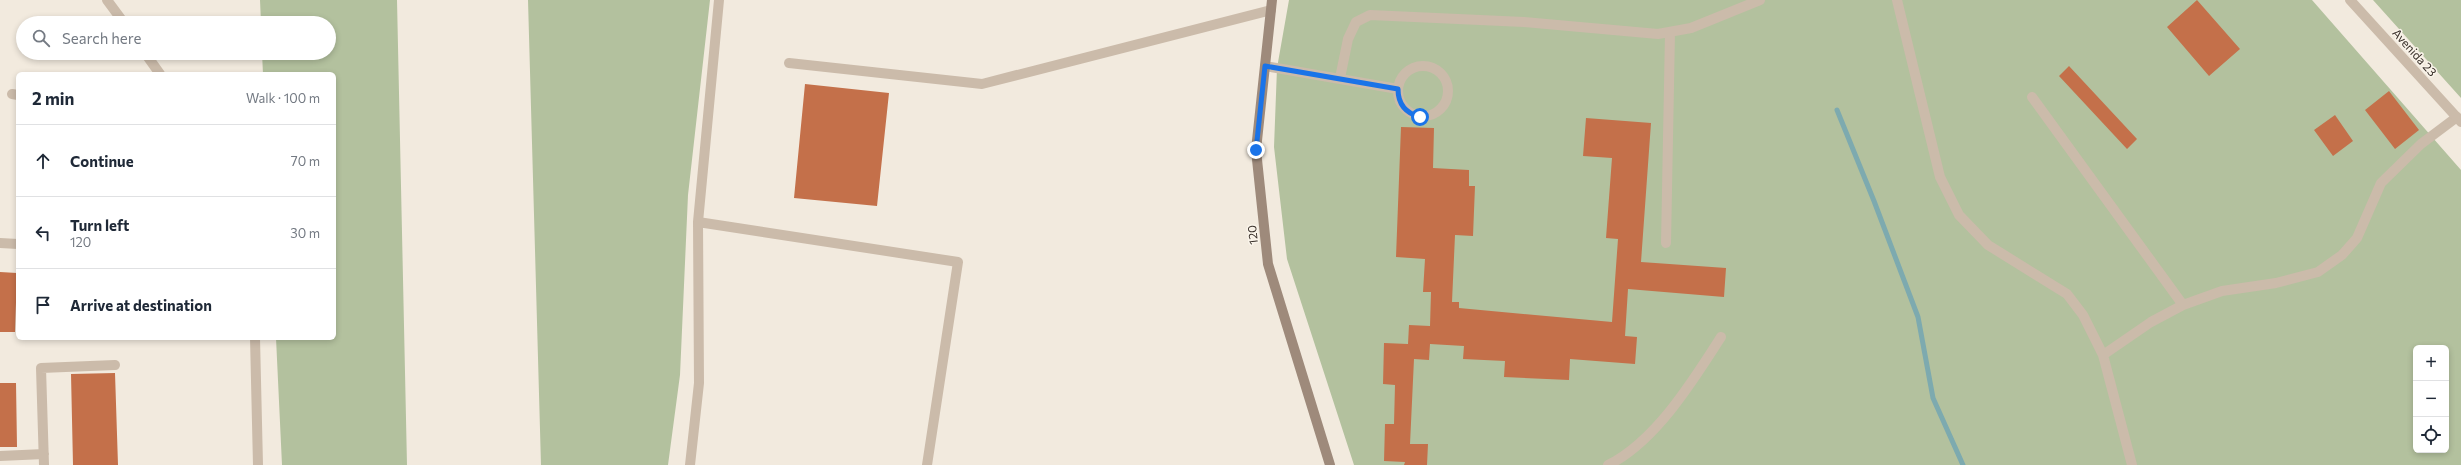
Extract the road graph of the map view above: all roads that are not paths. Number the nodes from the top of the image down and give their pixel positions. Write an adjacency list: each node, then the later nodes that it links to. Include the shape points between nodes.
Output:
1 (107, 0): 7 (street)
2 (719, 0): 17 (street)
3 (1760, 0): 8 (street, via 1691,28)
4 (1897, 0): 24 (street, via 1940,177 1959,215 1988,245 2067,294 2083,315)
5 (2350, 0): 16 (street, Avenida 23)
6 (1271, 5): 10 (street, via 982,84); 11 (main road, 120)
7 (119, 16)
8 (1670, 33): 13 (street, via 1524,22 1370,15 1356,22 1348,39); 19 (street)
9 (150, 60): 12 (street)
10 (789, 63)
11 (1265, 66): 13 (street); 28 (main road, 120, via 1256,150 1268,264)
12 (159, 72)
13 (1340, 78): 14 (street)
14 (1398, 89): 14 (street, via 1399,100 1406,110 1420,117 1442,108 1448,94 1444,77 1434,69 1421,66 1405,73)
15 (2032, 97): 21 (street)
16 (2459, 120): 21 (street, via 2420,144 2381,183 2357,238 2342,255 2318,272 2276,283 2222,291)
17 (698, 222): 31 (street, via 699,383); 32 (street, via 958,262)
18 (0, 243): 20 (street)
19 (1666, 243)
20 (16, 244)
21 (2183, 305): 24 (street, via 2150,322)
22 (1721, 337): 33 (street, via 1695,378 1656,426 1623,458)
23 (255, 340): 30 (street)
24 (2103, 355): 34 (street)
25 (115, 365): 26 (street, via 41,368)
26 (44, 454): 27 (street); 29 (street)
27 (0, 456)
28 (1328, 463)
29 (44, 465)
30 (258, 465)
31 (690, 465)
32 (928, 465)
33 (1608, 465)
34 (2132, 465)

